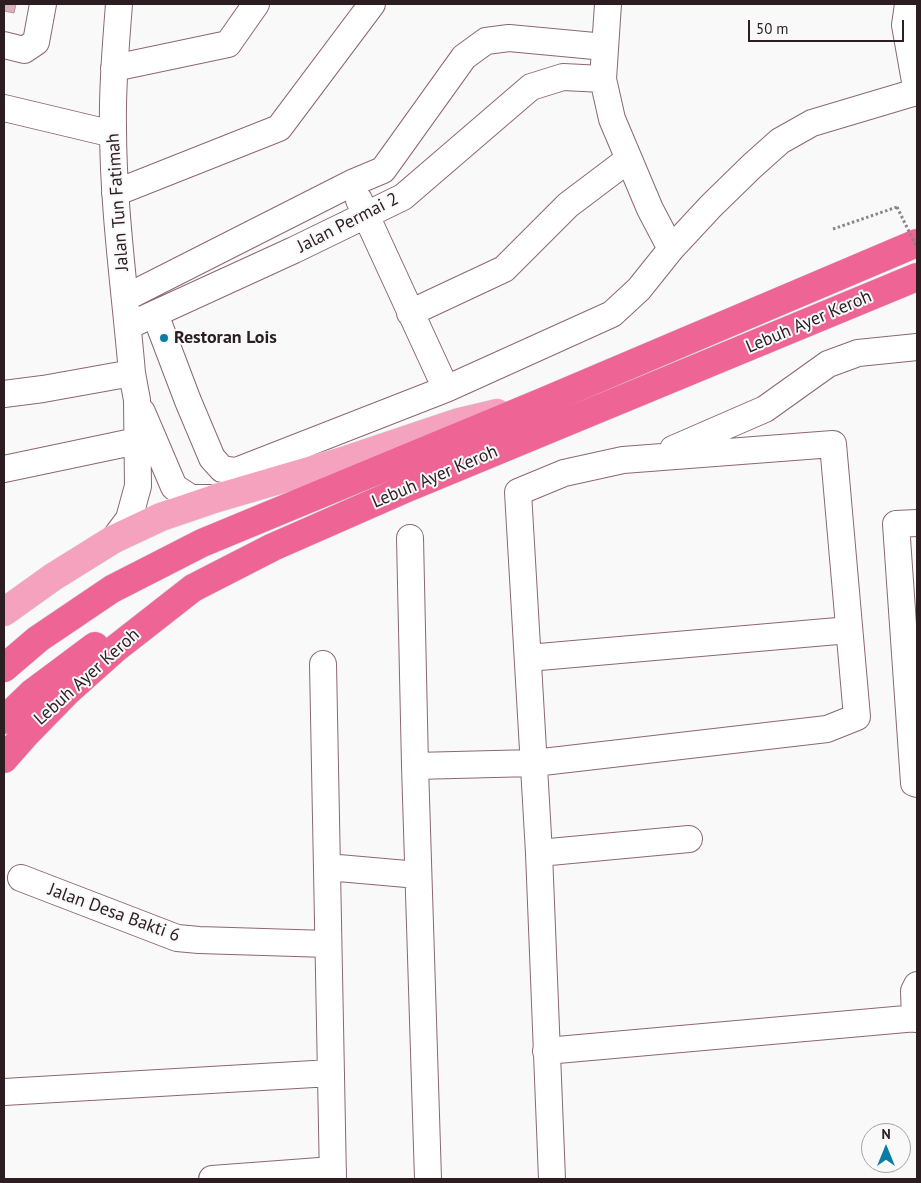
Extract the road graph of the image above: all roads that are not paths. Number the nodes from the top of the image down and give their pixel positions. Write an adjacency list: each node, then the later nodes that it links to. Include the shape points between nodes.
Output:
1 (43, 4): 7 (street, via 36,42 24,50)
2 (119, 4): 9 (street, Jalan Tun Fatimah)
3 (256, 4): 9 (street, via 228,44)
4 (372, 4): 16 (street, via 279,128)
5 (608, 4): 8 (street)
6 (908, 4): 11 (street, via 905,26)
7 (4, 45)
8 (605, 47): 10 (street); 15 (street, via 509,38 486,41 464,57 383,170)
9 (114, 68): 13 (street, Jalan Tun Fatimah)
10 (603, 79): 14 (street, via 612,118); 17 (street, Jalan Permai 2, via 563,77 531,87 402,197)
11 (917, 92): 19 (street, via 812,123 780,141)
12 (4, 108): 13 (street)
13 (113, 134): 16 (street, Jalan Tun Fatimah)
14 (629, 159): 19 (street); 22 (street, via 568,205 504,269)
15 (352, 183): 17 (street); 21 (street)
16 (116, 192): 21 (street, Jalan Tun Fatimah)
17 (366, 215): 22 (street); 23 (street, Jalan Permai 2)
18 (917, 243): 30 (highway, Lebuh Ayer Keroh)
19 (671, 249): 27 (street, via 639,289 612,314)
20 (917, 277): 38 (highway, Lebuh Ayer Keroh, via 405,489)
21 (125, 298): 24 (street, Jalan Tun Fatimah)
22 (410, 313): 27 (street)
23 (156, 314): 24 (street, Jalan Permai 2); 27 (street, via 212,458 222,469 236,471)
24 (128, 326): 26 (street, Jalan Tun Fatimah)
25 (917, 347): 32 (street, via 858,353 828,364 765,409)
26 (132, 373): 28 (street); 29 (street, Jalan Tun Fatimah)
27 (446, 389)
28 (4, 394)
29 (137, 400): 31 (street, Jalan Tun Fatimah); 34 (street, Jalan Tun Fatimah, via 174,487 191,498)
30 (540, 403): 34 (main road, via 459,422 340,462); 43 (highway, Lebuh Ayer Keroh, via 202,543 112,589 38,640)
31 (137, 441): 33 (street); 37 (street, Jalan Tun Fatimah, via 138,486 129,519)
32 (654, 457): 40 (street, via 833,444); 41 (street, via 564,473 518,492)
33 (4, 469)
34 (217, 498): 37 (main road, via 161,517)
35 (917, 522): 48 (street, via 896,524 914,783)
36 (410, 538): 47 (street)
37 (114, 539): 39 (main road)
38 (193, 588): 44 (highway, via 100,642 32,693); 45 (highway, Lebuh Ayer Keroh, via 68,691)
39 (4, 612)
40 (849, 630): 41 (street); 46 (street, via 857,717 827,729)
41 (528, 658): 46 (street)
42 (323, 664): 51 (street)
43 (4, 668)
44 (4, 720)
45 (4, 759)
46 (534, 763): 47 (street); 50 (street)
47 (415, 766): 52 (street)
48 (917, 784)
49 (689, 839): 50 (street)
50 (539, 852): 57 (street)
51 (327, 867): 52 (street); 54 (street)
52 (418, 875): 62 (street)
53 (21, 878): 54 (street, Jalan Desa Bakti 6, via 177,938)
54 (328, 944): 58 (street)
55 (917, 985): 56 (street, via 914,991)
56 (916, 1018): 57 (street)
57 (546, 1051): 63 (street)
58 (331, 1072): 59 (street); 60 (street)
59 (4, 1092)
60 (333, 1174): 61 (street)
61 (212, 1179)
62 (428, 1179)
63 (552, 1179)

